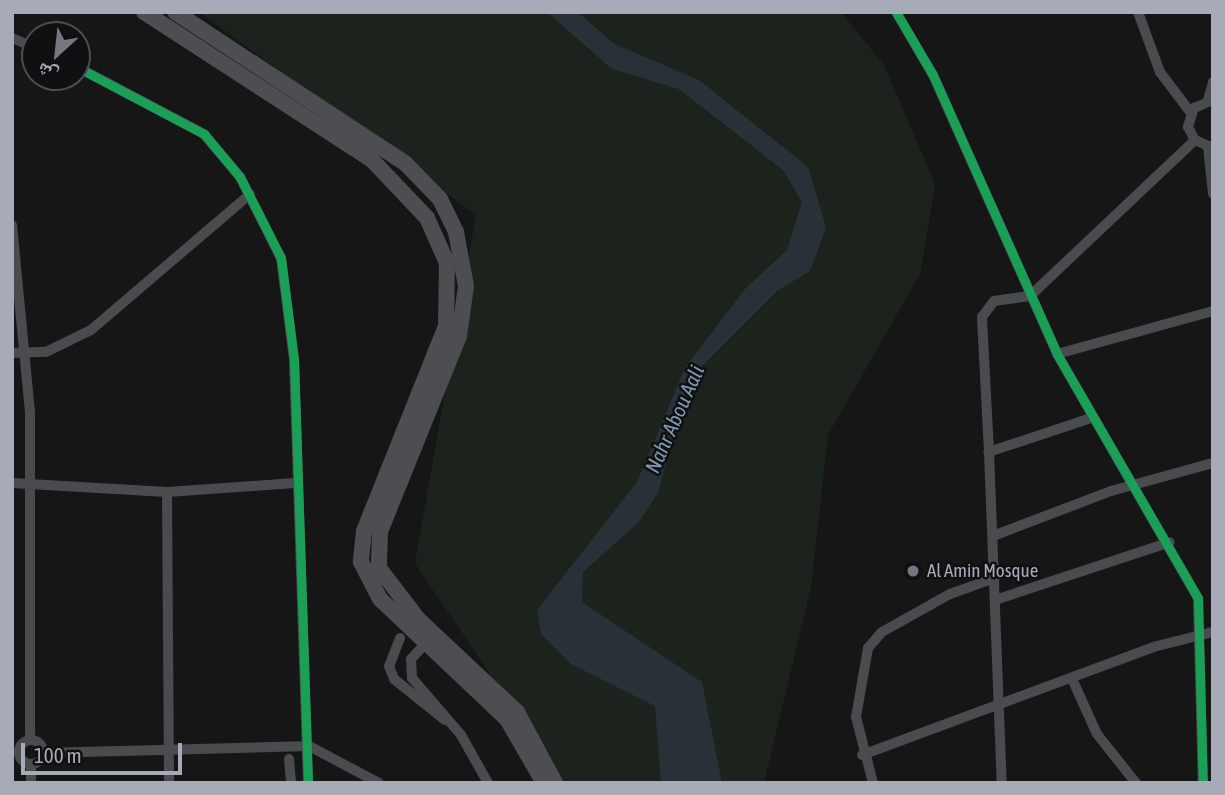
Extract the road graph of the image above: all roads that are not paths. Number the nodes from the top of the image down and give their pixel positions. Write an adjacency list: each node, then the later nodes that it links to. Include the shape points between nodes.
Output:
1 (144, 12): 6 (main road)
2 (176, 12): 5 (main road)
3 (896, 12): 18 (street, via 933,75)
4 (1138, 12): 10 (street, via 1160,72)
5 (200, 29): 6 (main road); 11 (main road)
6 (191, 44): 13 (main road)
7 (91, 74): 15 (street, via 204,134)
8 (1213, 82): 9 (street)
9 (1210, 100): 10 (street)
10 (1191, 113): 12 (street)
11 (359, 130): 13 (main road); 56 (main road, via 424,180 463,253 459,336 376,548 385,580 416,621 517,712)
12 (1195, 141): 14 (street); 18 (street)
13 (349, 146): 37 (main road, via 411,194 447,263 442,340 361,545 366,578)
14 (1210, 148): 16 (street)
15 (250, 194): 22 (street, via 91,330); 28 (street, via 281,258 294,360)
16 (1213, 194)
17 (12, 225): 22 (street)
18 (1030, 296): 21 (street); 24 (street, via 994,301 982,317)
19 (1213, 311): 21 (street)
20 (12, 354): 22 (street)
21 (1057, 354): 23 (street)
22 (27, 357): 26 (street)
23 (1091, 418): 24 (street); 29 (street)
24 (989, 452): 31 (street)
25 (1213, 463): 29 (street)
26 (31, 481): 27 (street); 30 (street); 41 (street)
27 (12, 483)
28 (295, 483): 30 (street); 42 (street)
29 (1130, 485): 31 (street); 32 (street)
30 (167, 492): 43 (street)
31 (993, 536): 33 (street)
32 (1170, 542): 34 (street); 35 (street, via 1198,598)
33 (995, 578): 34 (street); 46 (street, via 950,594 875,639 858,677)
34 (995, 600): 39 (street)
35 (1208, 633): 38 (street); 60 (street)
36 (400, 638): 40 (street, via 389,666 394,679)
37 (426, 643): 40 (street, via 409,670); 55 (main road, via 507,719)
38 (1073, 681): 39 (street); 59 (street, via 1097,734)
39 (998, 708): 46 (street); 58 (street)
40 (452, 724): 54 (street)
41 (30, 740): 44 (street); 45 (street)
42 (309, 746): 43 (street); 52 (street); 53 (street)
43 (169, 751): 45 (street); 50 (street)
44 (16, 753): 48 (street)
45 (43, 753): 48 (street)
46 (862, 755): 57 (street)
47 (289, 759): 51 (street)
48 (31, 764): 49 (street)
49 (31, 783)
50 (169, 783)
51 (291, 783)
52 (308, 783)
53 (379, 783)
54 (488, 783)
55 (544, 783)
56 (555, 783)
57 (873, 783)
58 (1002, 783)
59 (1136, 783)
60 (1203, 783)

